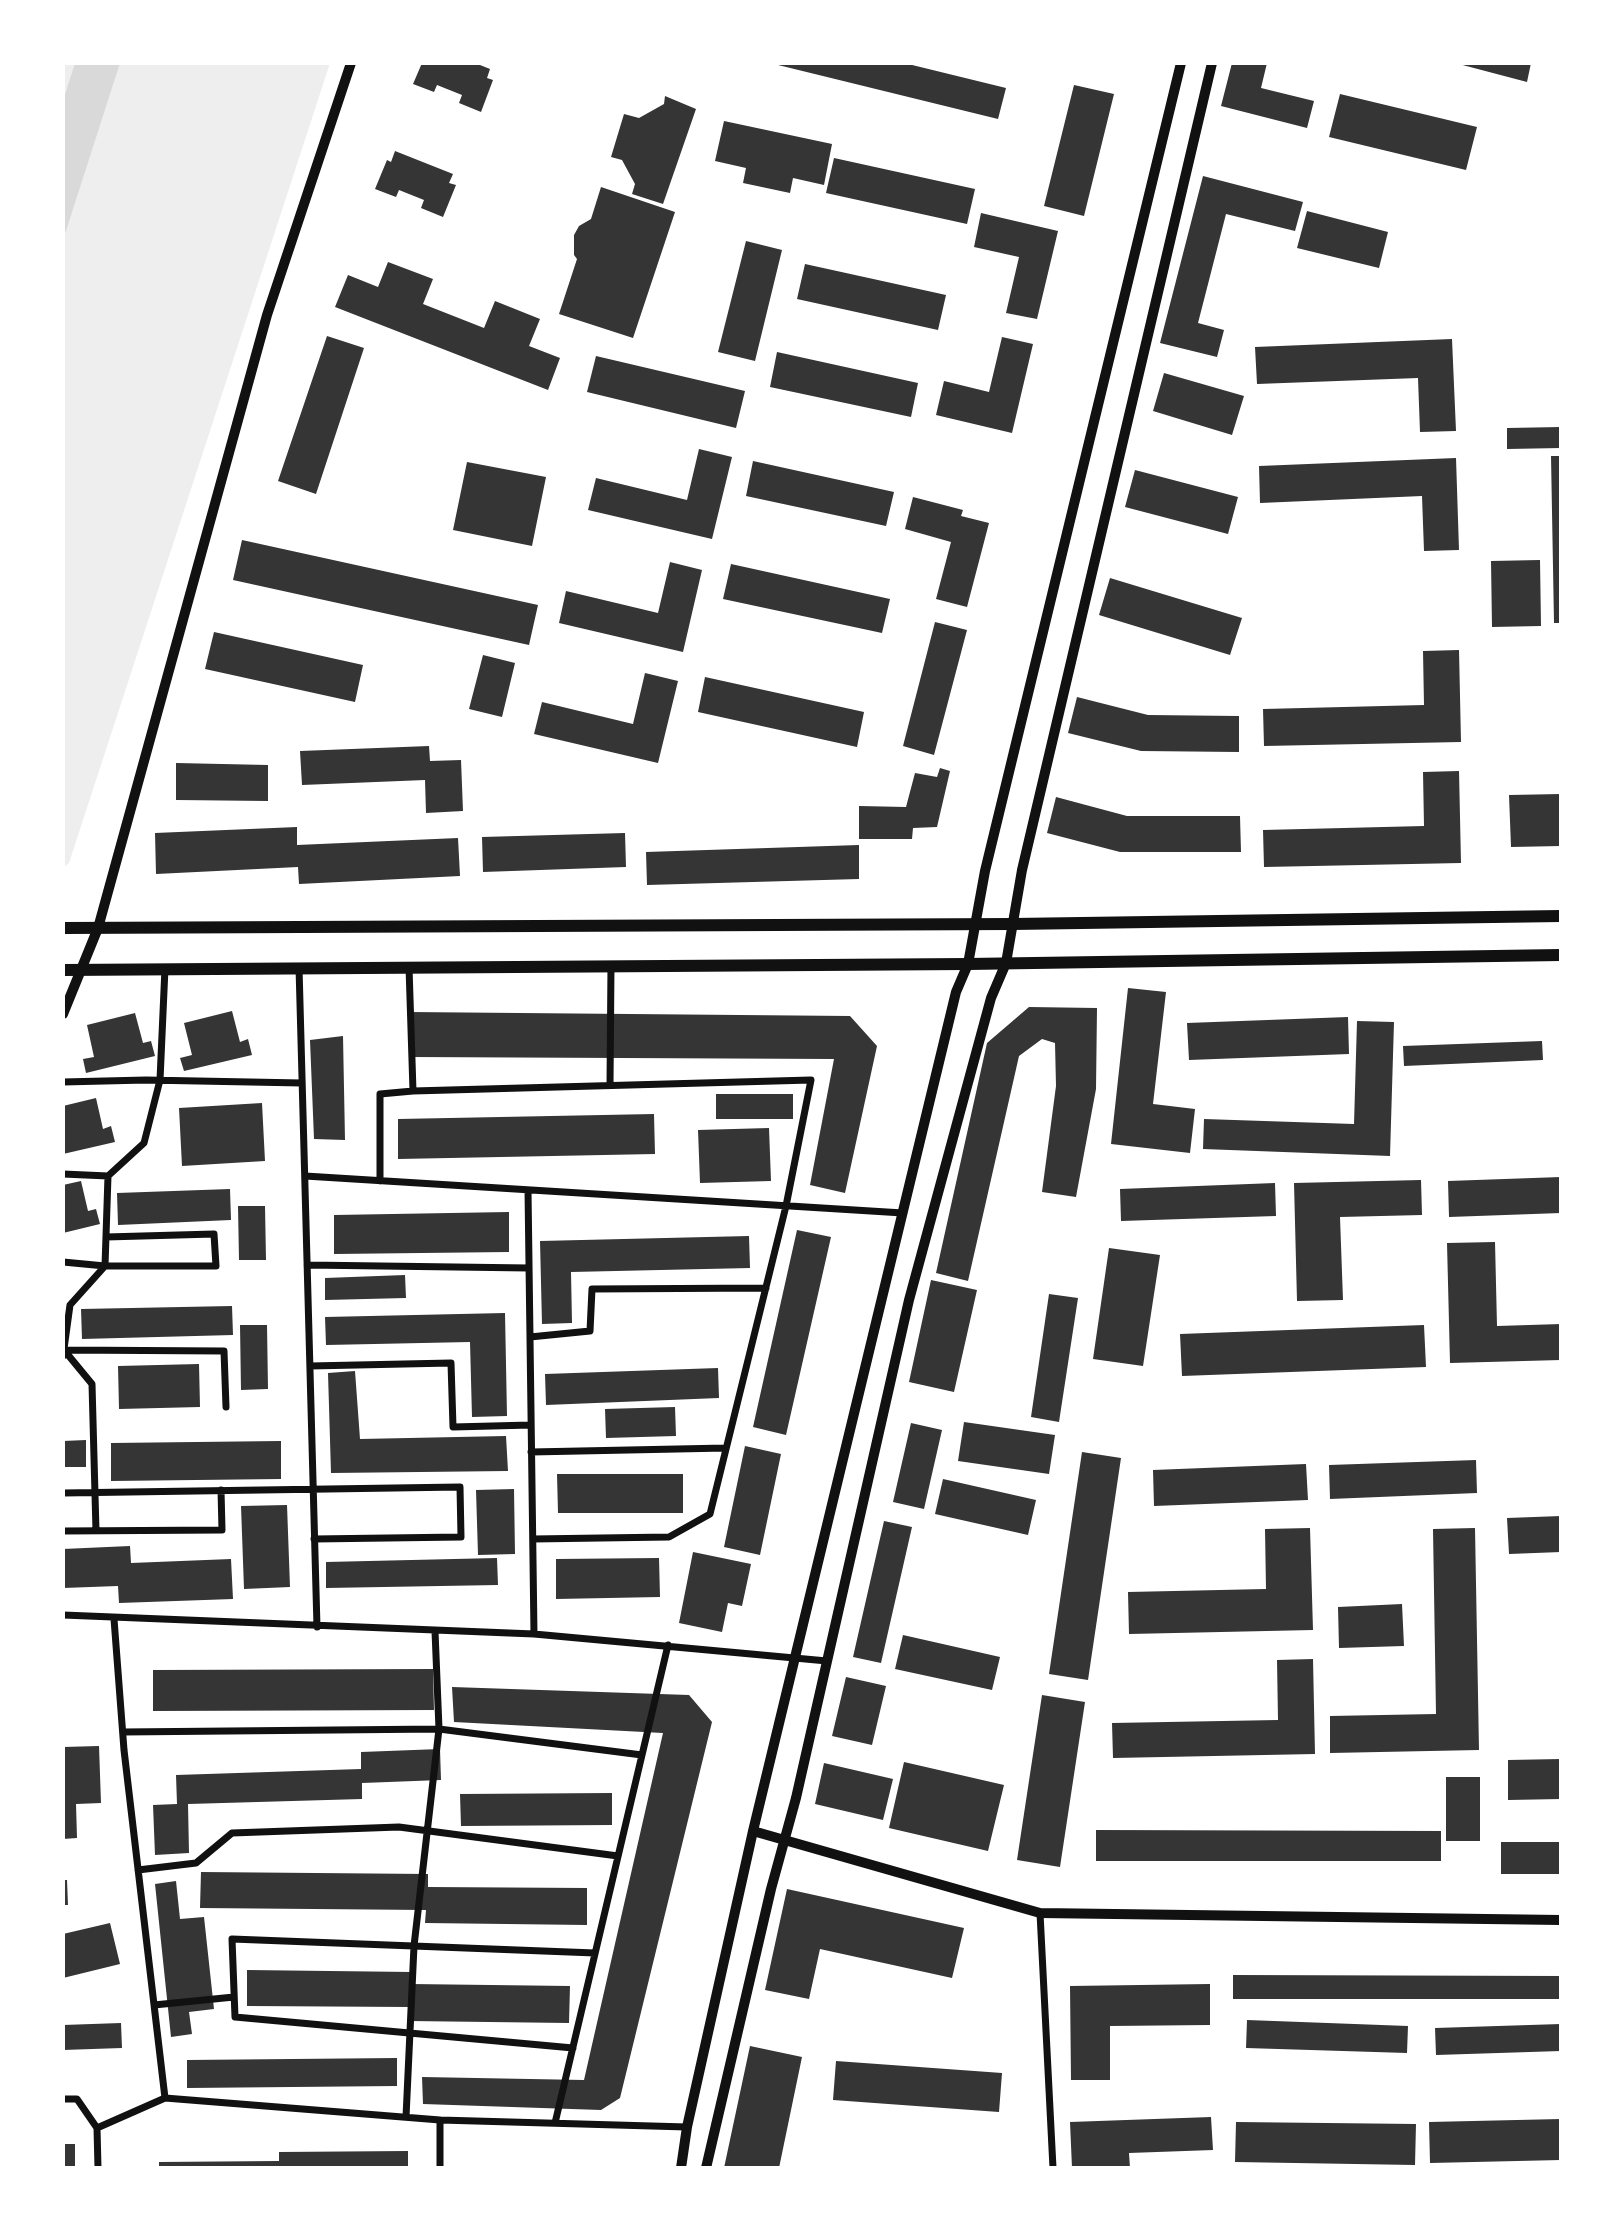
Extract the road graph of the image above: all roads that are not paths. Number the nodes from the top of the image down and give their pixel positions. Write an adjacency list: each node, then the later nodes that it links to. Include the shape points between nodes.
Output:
1 (351, 63): 8 (street, via 267,315)
2 (1181, 63): 5 (street, via 1075,493)
3 (1212, 63): 6 (street, via 1104,514)
4 (1561, 916): 6 (main road)
5 (976, 924): 6 (main road); 8 (main road); 11 (street)
6 (1013, 924): 10 (street)
7 (63, 928): 8 (main road)
8 (98, 928): 16 (street)
9 (1561, 955): 10 (main road)
10 (1006, 963): 11 (main road); 60 (street, via 991,998 909,1300)
11 (968, 964): 12 (main road); 30 (street, via 956,992)
12 (611, 965): 14 (main road); 22 (street)
13 (299, 966): 14 (main road); 15 (main road); 21 (street)
14 (409, 966): 23 (street)
15 (165, 968): 16 (main road); 19 (street)
16 (84, 969): 17 (main road); 18 (street)
17 (63, 970)
18 (63, 1014)
19 (160, 1080): 20 (street); 21 (street); 25 (street, via 144,1143)
20 (63, 1082)
21 (302, 1083): 26 (street)
22 (610, 1086): 23 (street); 29 (street, via 811,1080)
23 (413, 1091): 27 (street, via 380,1094)
24 (63, 1174): 25 (street)
25 (108, 1176): 31 (street)
26 (305, 1176): 27 (street); 33 (street)
27 (380, 1181): 28 (street)
28 (527, 1190): 29 (street); 35 (street)
29 (786, 1206): 30 (street); 36 (street)
30 (903, 1213): 59 (street)
31 (106, 1237): 34 (street); 34 (street, via 214,1234 216,1266)
32 (63, 1262): 34 (street)
33 (307, 1265): 35 (street); 40 (street)
34 (105, 1266): 38 (street, via 70,1305)
35 (529, 1268): 37 (street)
36 (766, 1288): 37 (street, via 592,1289 590,1331); 43 (street)
37 (530, 1336): 42 (street)
38 (63, 1350): 39 (street); 41 (street, via 224,1351); 47 (street, via 92,1384)
39 (63, 1356)
40 (310, 1366): 42 (street, via 452,1363 453,1427); 45 (street)
41 (226, 1406)
42 (531, 1425): 44 (street)
43 (726, 1448): 44 (street); 52 (street, via 710,1514 668,1537)
44 (531, 1452): 52 (street)
45 (313, 1489): 46 (street); 51 (street); 51 (street, via 460,1487 461,1537)
46 (221, 1490): 47 (street); 50 (street, via 222,1530)
47 (96, 1492): 48 (street); 50 (street)
48 (63, 1493)
49 (63, 1531): 50 (street)
50 (96, 1531)
51 (314, 1539): 55 (street)
52 (533, 1539): 57 (street)
53 (63, 1615): 54 (street)
54 (114, 1619): 55 (street); 62 (street)
55 (317, 1627): 56 (street)
56 (435, 1631): 57 (street); 61 (street)
57 (534, 1634): 58 (street)
58 (668, 1645): 59 (street); 63 (street)
59 (796, 1656): 60 (street); 65 (street)
60 (827, 1661): 66 (street)
61 (439, 1729): 62 (street); 63 (street); 64 (street)
62 (123, 1732): 68 (street)
63 (642, 1755): 67 (street)
64 (428, 1831): 67 (street); 68 (street, via 399,1827 232,1833 196,1863); 71 (street)
65 (753, 1831): 66 (street); 82 (street)
66 (783, 1840): 69 (street); 87 (street)
67 (618, 1856): 72 (street)
68 (138, 1870): 74 (street)
69 (1040, 1913): 70 (street); 88 (street)
70 (1561, 1920)
71 (414, 1946): 72 (street); 73 (street, via 232,1939); 75 (street)
72 (595, 1953): 76 (street)
73 (234, 1997): 74 (street); 75 (street, via 235,2017)
74 (154, 2005): 77 (street)
75 (410, 2033): 76 (street); 79 (street)
76 (573, 2048): 81 (street)
77 (164, 2098): 79 (street); 83 (street)
78 (63, 2099): 83 (street, via 77,2099)
79 (406, 2117): 80 (street)
80 (440, 2120): 81 (street); 85 (street)
81 (555, 2123): 82 (street)
82 (687, 2127): 86 (street)
83 (97, 2128): 84 (street)
84 (98, 2168)
85 (440, 2168)
86 (681, 2168)
87 (706, 2168)
88 (1053, 2168)

